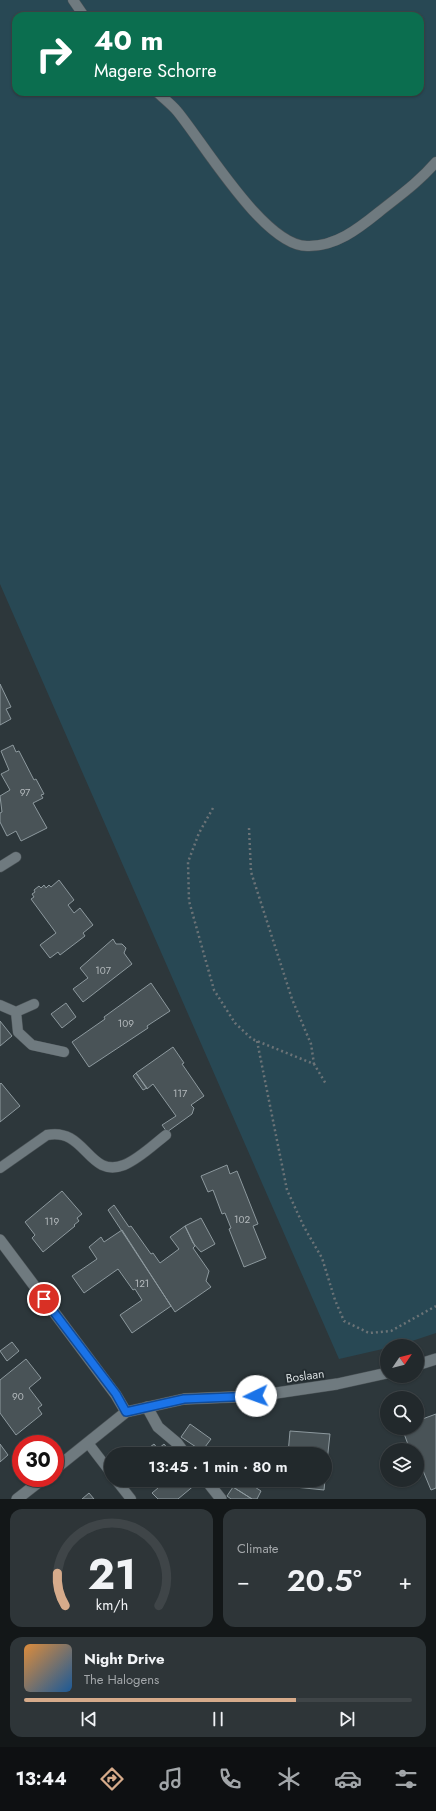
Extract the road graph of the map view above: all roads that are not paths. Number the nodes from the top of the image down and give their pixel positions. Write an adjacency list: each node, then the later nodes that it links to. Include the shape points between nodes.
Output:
1 (73, 0): 2 (lane)
2 (81, 12)
3 (161, 96): 4 (lane, via 176,111 258,217 286,240 305,246 328,244 357,230 421,179)
4 (436, 162)
5 (16, 857): 6 (lane)
6 (0, 867)
7 (34, 1004): 9 (lane)
8 (0, 1005): 9 (lane)
9 (16, 1012): 10 (lane, via 18,1032 32,1045)
10 (64, 1052)
11 (166, 1135): 12 (lane, via 136,1158 115,1168 93,1160 76,1141 65,1134 56,1133 47,1135)
12 (0, 1168)
13 (0, 1240): 18 (street, via 116,1394)
14 (436, 1359): 15 (street)
15 (424, 1363)
16 (380, 1375): 17 (street, Boslaan, via 264,1395 184,1399)
17 (147, 1407): 18 (street, Boslaan); 20 (street, via 158,1427)
18 (126, 1412): 19 (street, Boslaan)
19 (88, 1443): 21 (street, Boslaan); 22 (lane)
20 (180, 1447)
21 (64, 1462)
22 (104, 1464)
23 (32, 1487): 26 (street)
24 (122, 1487): 27 (lane)
25 (212, 1487): 28 (street)
26 (17, 1499)
27 (131, 1499)
28 (221, 1499)

